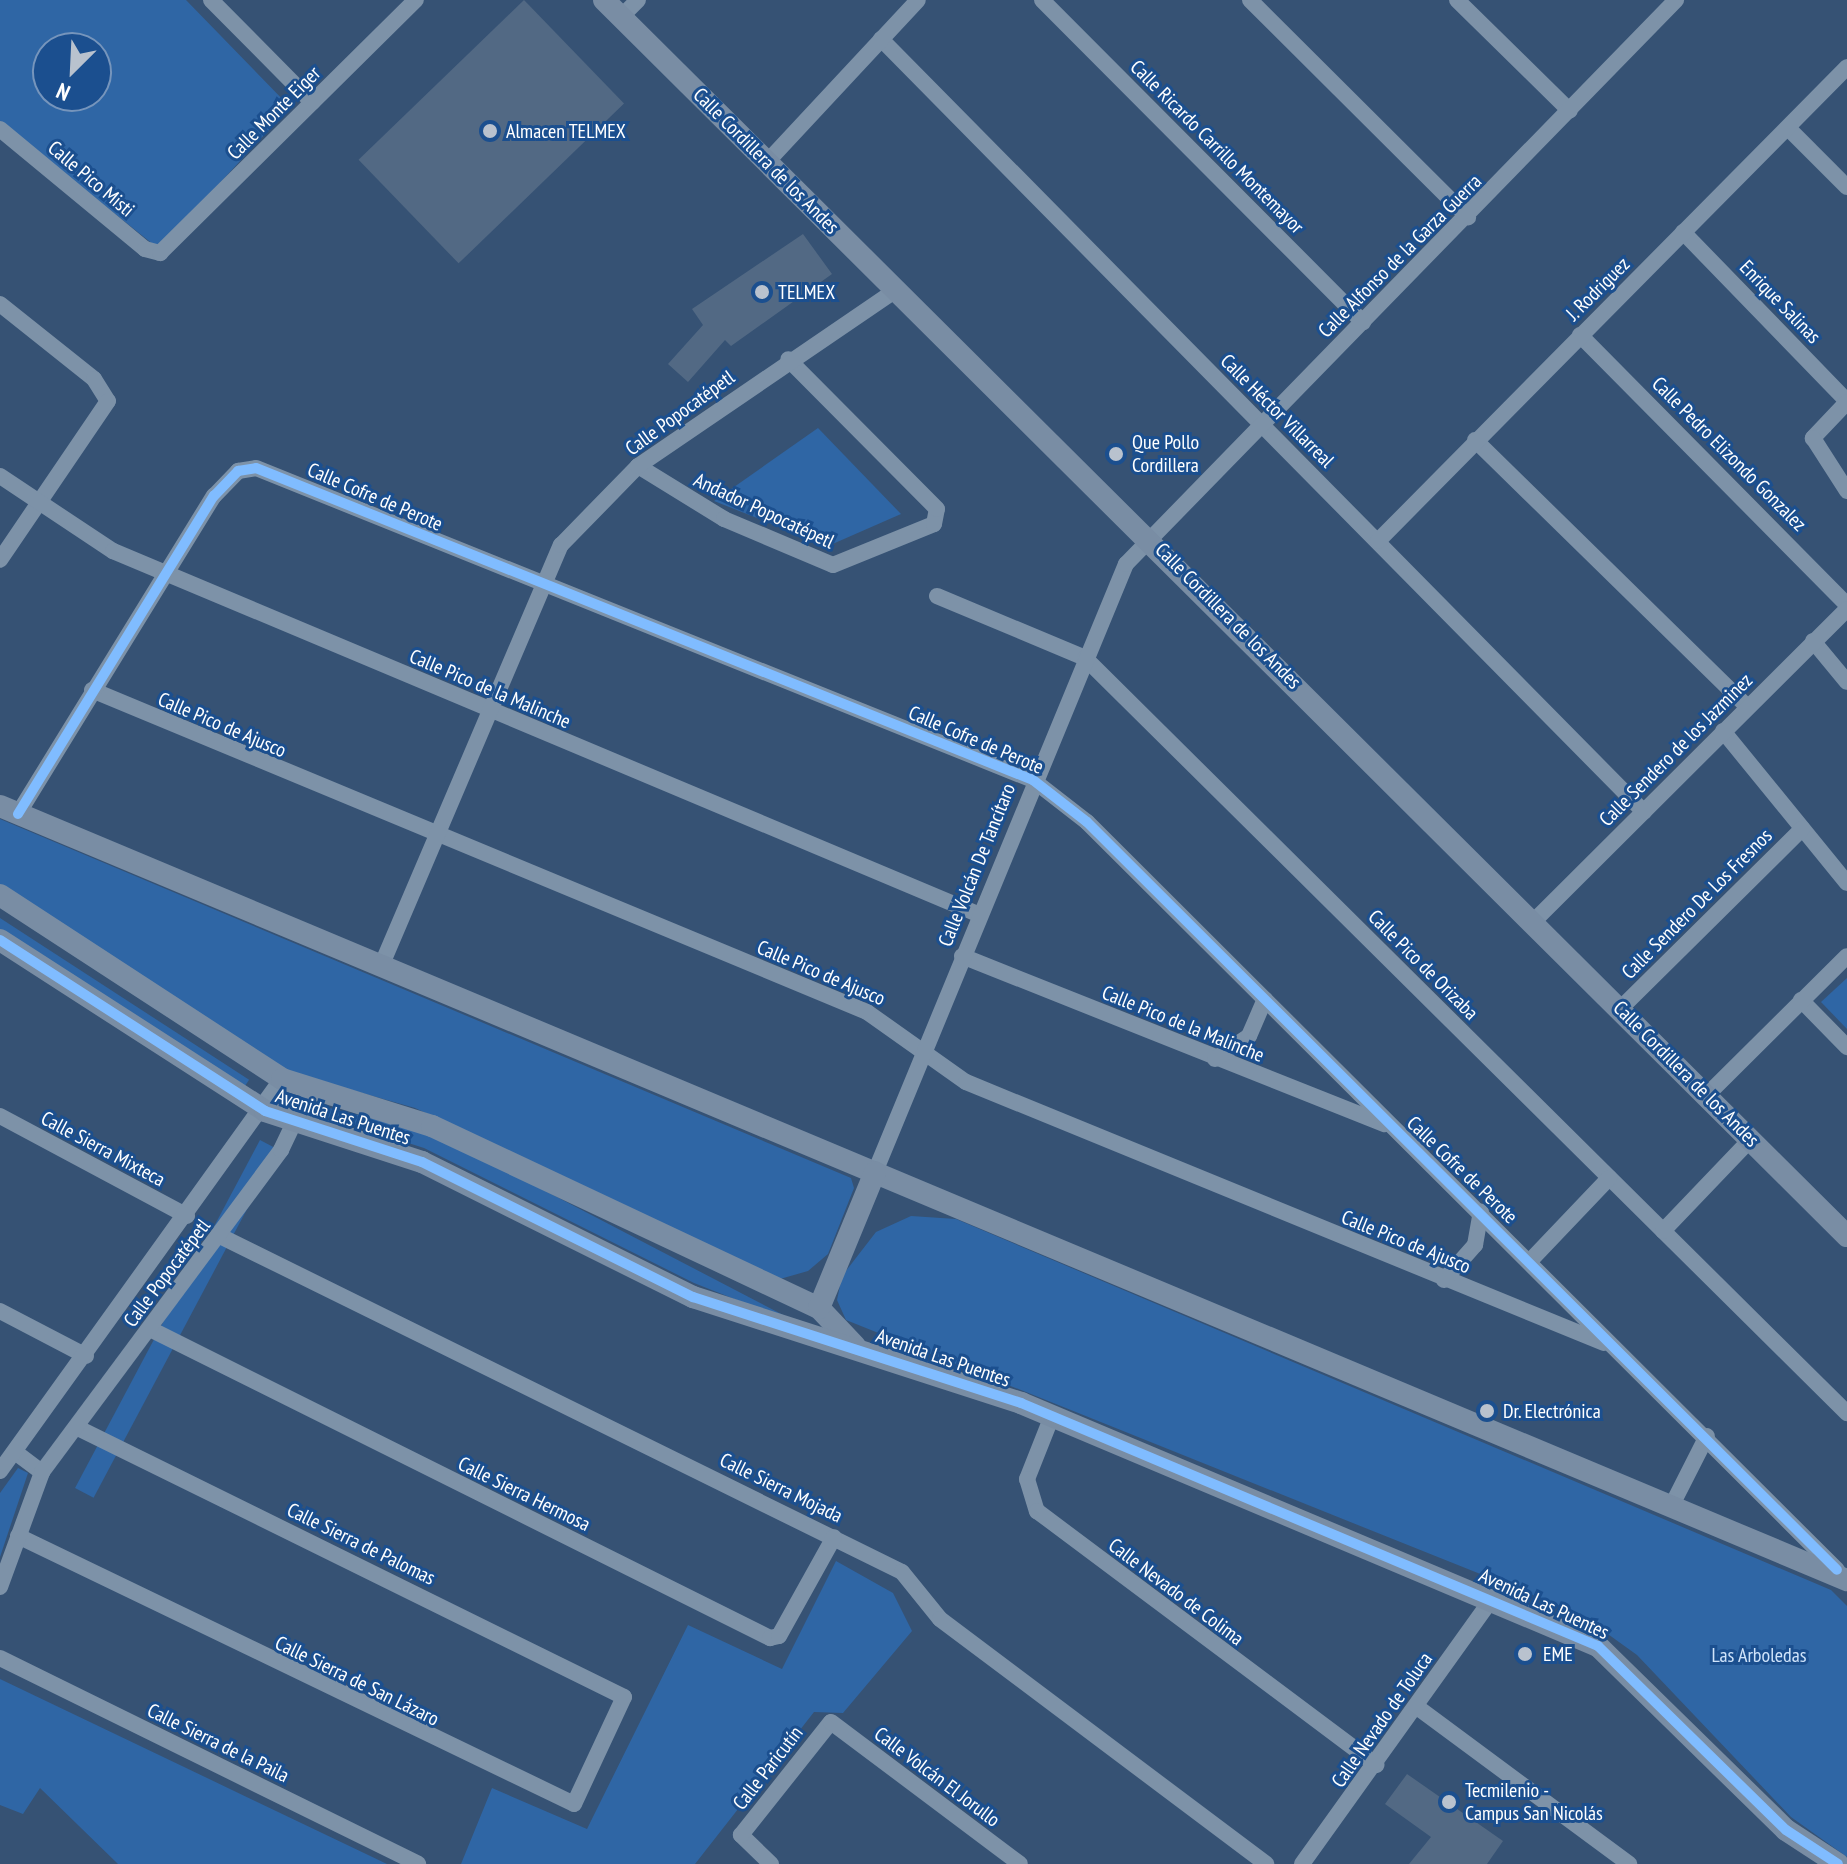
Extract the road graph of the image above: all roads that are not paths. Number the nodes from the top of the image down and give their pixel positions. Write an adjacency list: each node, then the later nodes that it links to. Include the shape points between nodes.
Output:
1 (211, 0): 13 (street)
2 (604, 0): 10 (street, Calle Cordillera de los Andes)
3 (638, 0): 10 (street)
4 (918, 0): 11 (street)
5 (1042, 0): 24 (street, Calle Ricardo Carrillo Montemayor)
6 (1250, 0): 19 (street)
7 (1457, 0): 14 (street)
8 (410, 2): 13 (street, Calle Monte Eiger)
9 (1667, 3): 14 (street, Calle Alfonso de la Garza Guerra)
10 (621, 17): 17 (street, Calle Cordillera de los Andes)
11 (881, 39): 17 (street); 28 (street, Calle Héctor Villarreal)
12 (1847, 67): 16 (street, J. Rodriguez)
13 (312, 102): 21 (street, Calle Monte Eiger)
14 (1570, 111): 19 (street, Calle Alfonso de la Garza Guerra)
15 (0, 129): 21 (street, Calle Pico Misti, via 145,249)
16 (1789, 129): 18 (street); 20 (street, J. Rodriguez)
17 (767, 162): 22 (street, Calle Cordillera de los Andes)
18 (1847, 187)
19 (1468, 217): 24 (street, Calle Alfonso de la Garza Guerra)
20 (1683, 232): 25 (street, J. Rodriguez); 27 (street, Enrique Salinas)
21 (160, 253)
22 (896, 290): 26 (street, Calle Popocatépetl); 34 (street, Calle Cordillera de los Andes)
23 (0, 304): 33 (street, via 94,379 108,401)
24 (1363, 322): 28 (street, Calle Alfonso de la Garza Guerra)
25 (1580, 335): 29 (street, J. Rodriguez); 40 (street, Calle Pedro Elizondo Gonzalez)
26 (788, 359): 30 (street, Calle Popocatépetl); 30 (street, Andador Popocatépetl, via 937,509 937,521 833,565 724,519)
27 (1847, 401): 32 (street, via 1813,438)
28 (1262, 425): 34 (street, Calle Alfonso de la Garza Guerra); 35 (street, Calle Héctor Villarreal)
29 (1475, 440): 35 (street, J. Rodriguez); 45 (street)
30 (638, 466): 38 (street, Calle Popocatépetl, via 561,545)
31 (0, 476): 33 (street, Calle Pico de la Malinche)
32 (1847, 491)
33 (38, 506): 36 (street); 37 (street, Calle Pico de la Malinche, via 89,540)
34 (1149, 537): 42 (street, Calle Volcán De Tancítaro, via 1126,564); 56 (street, Calle Cordillera de los Andes)
35 (1378, 541): 50 (street, Calle Héctor Villarreal)
36 (0, 560)
37 (165, 574): 38 (street, Calle Cofre de Perote, via 221,486 256,468); 44 (street, Calle Cofre de Perote); 46 (street, Calle Pico de la Malinche)
38 (542, 587): 46 (street, Calle Popocatépetl); 48 (street, Calle Cofre de Perote)
39 (937, 596): 42 (street, Calle Pico de Orizaba)
40 (1847, 607): 41 (street, Calle Sendero de los Jazminez)
41 (1813, 641): 43 (street); 45 (street, Calle Sendero de los Jazminez)
42 (1085, 658): 48 (street, Calle Volcán De Tancítaro); 76 (street, Calle Pico de Orizaba)
43 (1847, 682)
44 (92, 690): 49 (street, Calle Cofre de Perote); 52 (street, Calle Pico de Ajusco)
45 (1747, 706): 47 (street, Calle Sendero de los Jazminez)
46 (487, 710): 52 (street, Calle Popocatépetl); 55 (street, Calle Pico de la Malinche)
47 (1723, 731): 50 (street, Calle Sendero de los Jazminez); 51 (street)
48 (1033, 780): 55 (street, Calle Volcán De Tancítaro); 61 (street, Calle Cofre de Perote, via 1087,822)
49 (9, 810): 60 (street)
50 (1644, 812): 56 (street, Calle Sendero de los Jazminez)
51 (1802, 829): 53 (street); 63 (street, Calle Sendero De Los Fresnos)
52 (435, 837): 60 (street, Calle Popocatépetl); 65 (street, Calle Pico de Ajusco, via 867,1012)
53 (1847, 883)
54 (0, 895): 67 (street, Avenida Las Puentes)
55 (978, 914): 58 (street, Calle Volcán De Tancítaro)
56 (1534, 921): 63 (street, Calle Cordillera de los Andes)
57 (0, 940): 70 (street, Avenida Las Puentes)
58 (962, 956): 65 (street, Calle Volcán De Tancítaro); 66 (street, Calle Pico de la Malinche)
59 (1847, 956): 62 (street)
60 (382, 964): 75 (street)
61 (1265, 999): 66 (street, via 1249,1036); 73 (street, Calle Cofre de Perote)
62 (1801, 1000): 64 (street); 69 (street)
63 (1621, 1008): 69 (street, Calle Cordillera de los Andes)
64 (1847, 1047)
65 (922, 1051): 75 (street, Calle Volcán De Tancítaro); 83 (street, Calle Pico de Ajusco, via 966,1082)
66 (1215, 1059): 73 (street, Calle Pico de la Malinche)
67 (282, 1079): 68 (street, Avenida Las Puentes); 70 (street, Calle Popocatépetl)
68 (309, 1091): 72 (street, Calle Popocatépetl); 84 (street, Avenida Las Puentes, via 432,1126)
69 (1707, 1095): 74 (street, Calle Cordillera de los Andes)
70 (265, 1111): 72 (street, Avenida Las Puentes); 78 (street, Calle Popocatépetl)
71 (0, 1116): 78 (street, Calle Sierra Mixteca)
72 (294, 1122): 80 (street, Calle Popocatépetl); 88 (street, Avenida Las Puentes, via 422,1162 693,1297)
73 (1390, 1126): 77 (street, Calle Cofre de Perote)
74 (1751, 1139): 79 (street); 81 (street, Calle Cordillera de los Andes)
75 (875, 1172): 84 (street); 97 (street)
76 (1609, 1178): 79 (street, Calle Pico de Orizaba); 82 (street)
77 (1481, 1212): 82 (street, Calle Cofre de Perote); 83 (street, via 1475,1245)
78 (187, 1216): 89 (street, Calle Popocatépetl)
79 (1663, 1231): 90 (street, Calle Pico de Orizaba)
80 (220, 1236): 86 (street, Calle Popocatépetl); 99 (street, Calle Sierra Mojada)
81 (1847, 1236)
82 (1530, 1261): 87 (street, Calle Cofre de Perote)
83 (1444, 1280): 87 (street, Calle Pico de Ajusco)
84 (819, 1308): 88 (street, Avenida Las Puentes)
85 (0, 1311): 89 (street)
86 (150, 1329): 92 (street, Calle Popocatépetl); 99 (street, Calle Sierra Hermosa, via 770,1638 779,1636)
87 (1611, 1345): 93 (street, Calle Cofre de Perote)
88 (856, 1347): 91 (street, Avenida Las Puentes)
89 (86, 1356): 94 (street, Calle Popocatépetl)
90 (1847, 1413)
91 (1052, 1416): 102 (street, Avenida Las Puentes); 107 (street, Calle Nevado de Colima, via 1027,1479 1037,1511)
92 (76, 1427): 96 (street, Calle Popocatépetl); 104 (street, Calle Sierra de Palomas)
93 (1707, 1436): 97 (street); 100 (street, Calle Cofre de Perote)
94 (15, 1452): 95 (street, Calle Popocatépetl); 96 (street)
95 (0, 1471)
96 (42, 1472): 98 (street, Calle Popocatépetl)
97 (1673, 1503): 100 (street)
98 (18, 1536): 101 (street, Calle Popocatépetl); 104 (street, Calle Sierra de San Lázaro, via 565,1805 574,1804)
99 (834, 1537): 111 (street, Calle Sierra Mojada, via 902,1572 940,1619)
100 (1842, 1575)
101 (0, 1587)
102 (1493, 1597): 105 (street, Calle Nevado de Toluca); 114 (street, Avenida Las Puentes, via 1610,1655 1786,1830)
103 (0, 1658): 108 (street, Calle Sierra de la Paila)
104 (626, 1700)
105 (1417, 1707): 107 (street, Calle Nevado de Toluca); 113 (street)
106 (831, 1722): 109 (street, Calle Paricutín, via 741,1840); 110 (street, Calle Volcán El Jorullo)
107 (1376, 1765): 112 (street, Calle Nevado de Toluca)
108 (418, 1864)
109 (771, 1864)
110 (1020, 1864)
111 (1266, 1864)
112 (1302, 1864)
113 (1629, 1864)
114 (1838, 1864)

